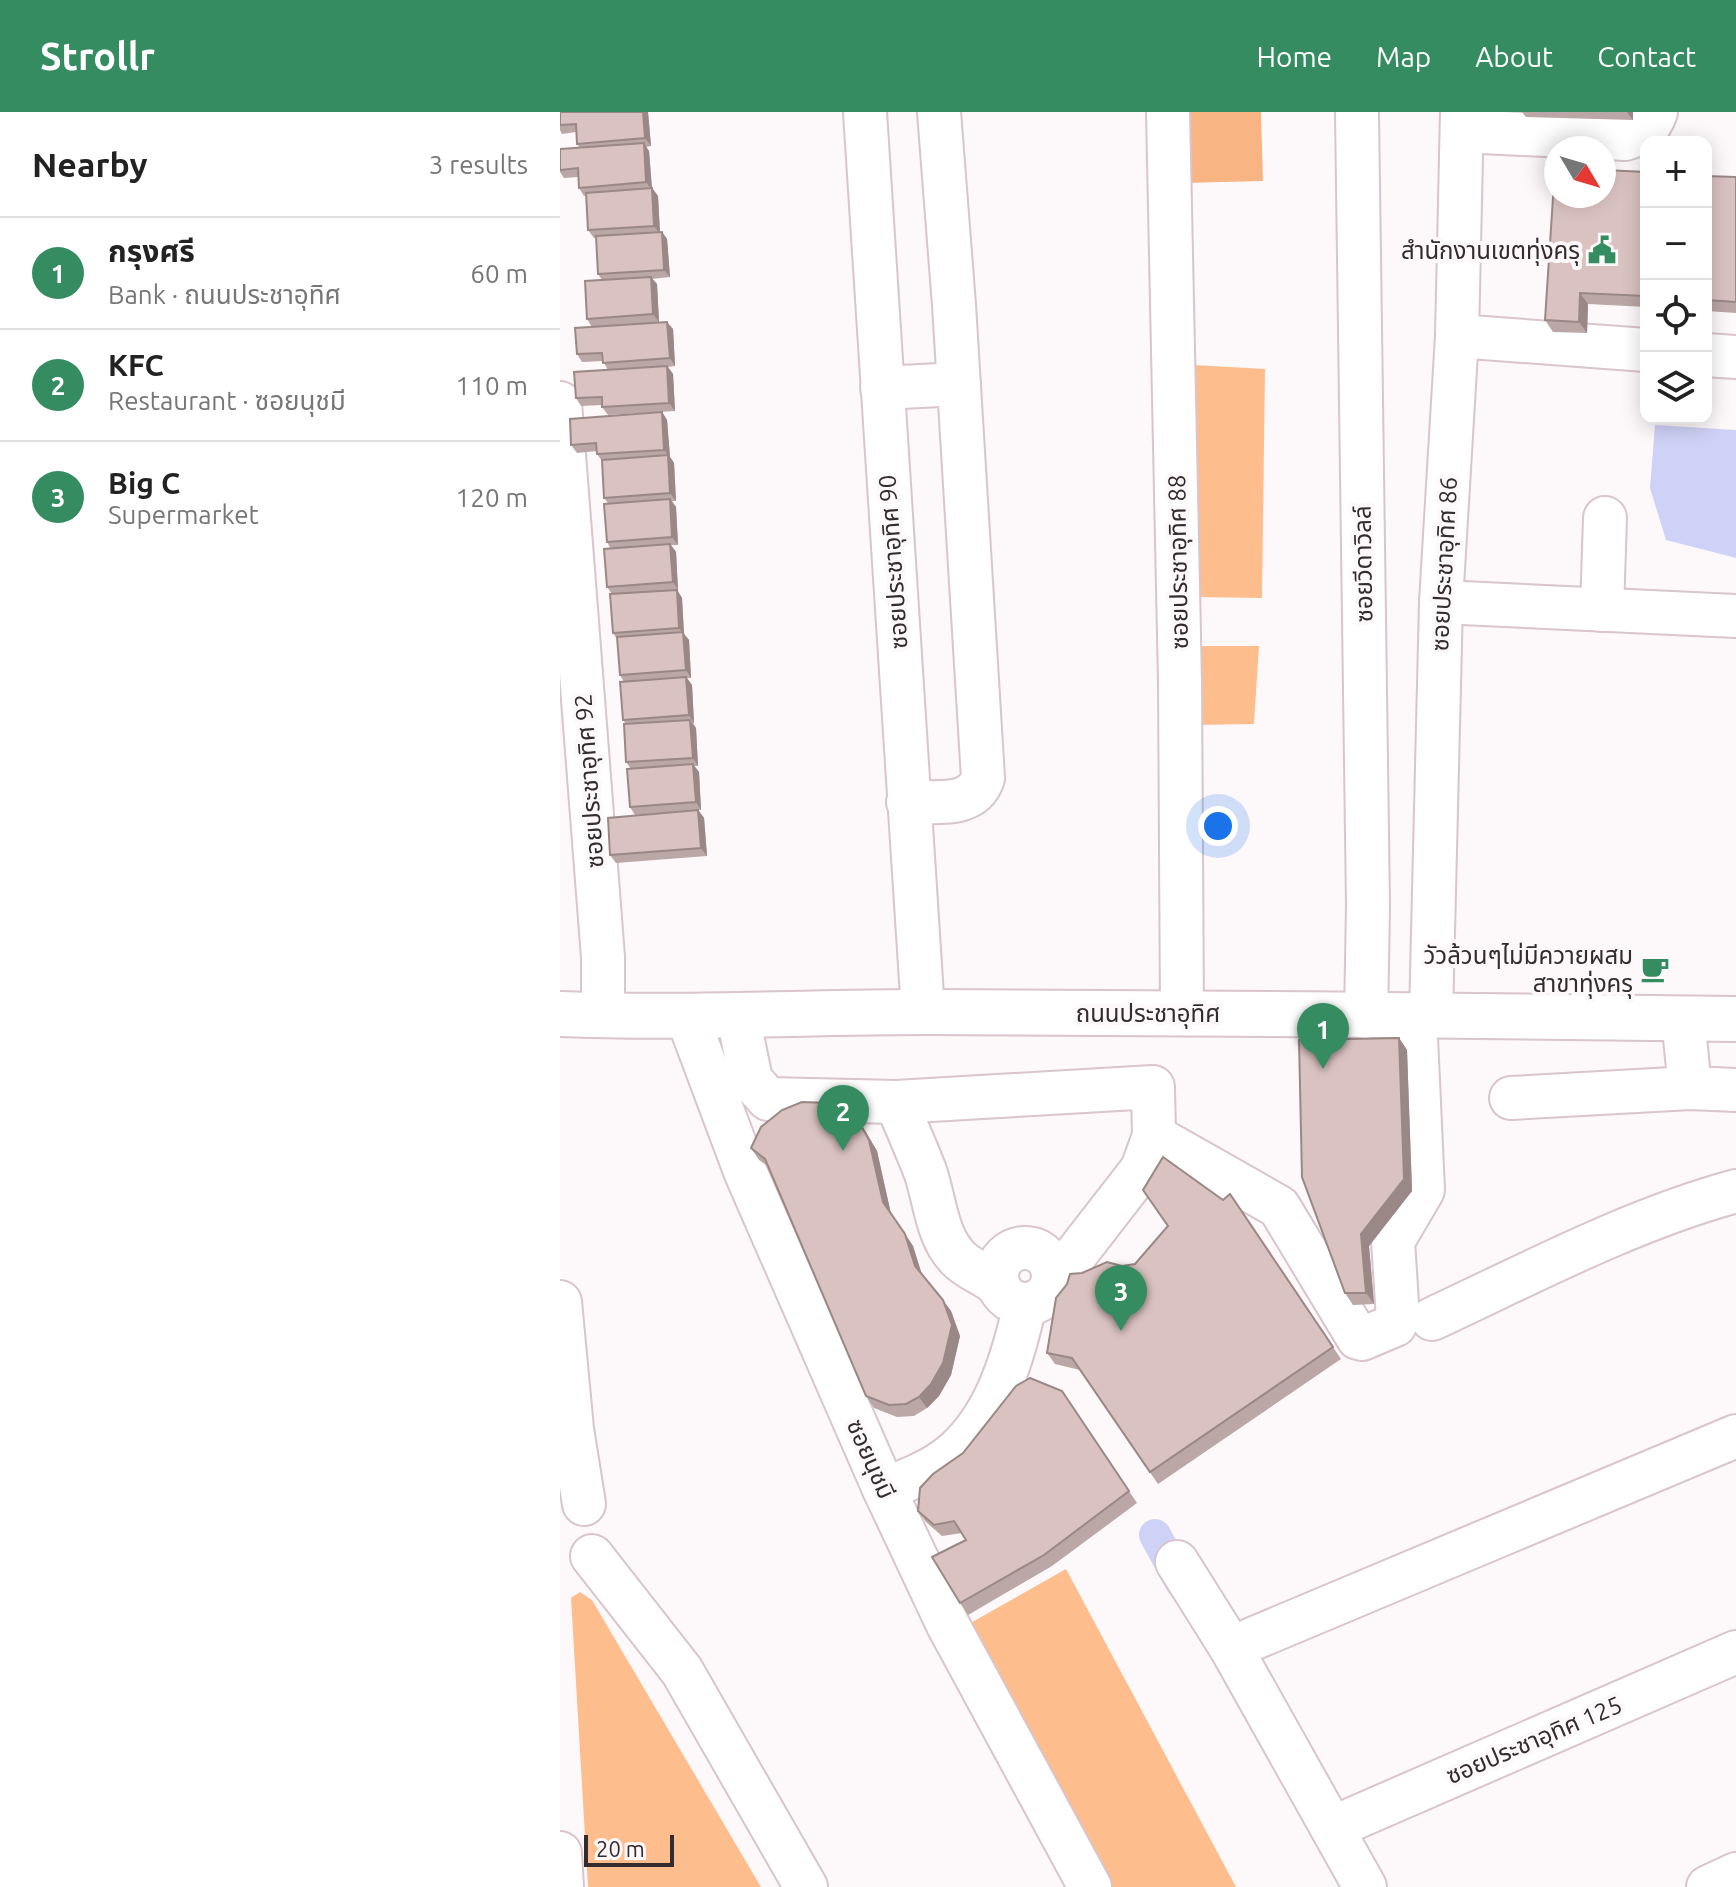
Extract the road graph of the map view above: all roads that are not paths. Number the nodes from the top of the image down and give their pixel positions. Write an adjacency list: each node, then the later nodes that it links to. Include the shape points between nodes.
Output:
1 (865, 112): 12 (street, ซอยประชาอุทิศ 90)
2 (939, 112): 11 (street)
3 (1168, 112): 20 (street, ซอยประชาอุทิศ 88)
4 (1357, 112): 26 (street, ซอยวีดาวิลล์)
5 (1656, 112): 6 (street, via 1651,126 1625,139)
6 (1462, 122): 7 (street, ซอยประชาอุทิศ 86)
7 (1457, 336): 8 (street); 15 (street, ซอยประชาอุทิศ 86)
8 (1640, 350)
9 (1712, 355): 10 (street)
10 (1736, 357)
11 (959, 384): 12 (street); 18 (street, via 983,778 973,796 961,800)
12 (882, 388): 18 (street, ซอยประชาอุทิศ 90)
13 (560, 403): 22 (street, ซอยประชาอุทิศ 92, via 603,957)
14 (1605, 518): 16 (street)
15 (1441, 602): 16 (street); 25 (street, ซอยประชาอุทิศ 86)
16 (1602, 610): 17 (street)
17 (1736, 616)
18 (908, 802): 19 (street, ซอยประชาอุทิศ 90)
19 (923, 1012): 20 (main road, ถนนประชาอุทิศ); 24 (main road, ถนนประชาอุทิศ)
20 (1182, 1013): 26 (main road, ถนนประชาอุทิศ)
21 (560, 1014): 22 (main road, ถนนประชาอุทิศ)
22 (603, 1016): 23 (main road, ถนนประชาอุทิศ)
23 (687, 1016): 24 (main road, ถนนประชาอุทิศ); 39 (street, ซอยนุชมี, via 745,1171)
24 (738, 1016): 32 (street, via 751,1080 768,1099)
25 (1423, 1016): 26 (main road, ถนนประชาอุทิศ); 27 (main road, ถนนประชาอุทิศ); 33 (street, ซอยประชาอุทิศ 86, via 1423,1190 1393,1241 1395,1325 1358,1338 1279,1207)
26 (1366, 1017)
27 (1683, 1018): 28 (main road, ถนนประชาอุทิศ); 29 (street)
28 (1736, 1019)
29 (1690, 1088): 30 (street); 31 (street)
30 (1736, 1090)
31 (1511, 1098)
32 (896, 1102): 33 (street, via 1153,1087); 35 (street, via 956,1257)
33 (1154, 1136): 35 (street, via 1142,1169)
34 (1736, 1191): 37 (street, via 1609,1237)
35 (1025, 1292): 39 (street, via 1008,1369 986,1413 945,1460)
36 (560, 1302): 40 (street, via 572,1429)
37 (1432, 1319)
38 (1736, 1436): 43 (street)
39 (884, 1489): 50 (street, ซอยนุชมี, via 948,1625)
40 (572, 1501): 42 (street, via 597,1523 599,1535)
41 (1177, 1562): 43 (street)
42 (576, 1564): 49 (street, via 682,1671)
43 (1231, 1648): 45 (street)
44 (1736, 1652): 45 (street, ซอยประชาอุทิศ 125)
45 (1332, 1828): 51 (street)
46 (560, 1853): 48 (street)
47 (1736, 1874): 52 (street)
48 (562, 1887)
49 (806, 1887)
50 (1090, 1887)
51 (1365, 1887)
52 (1708, 1887)

